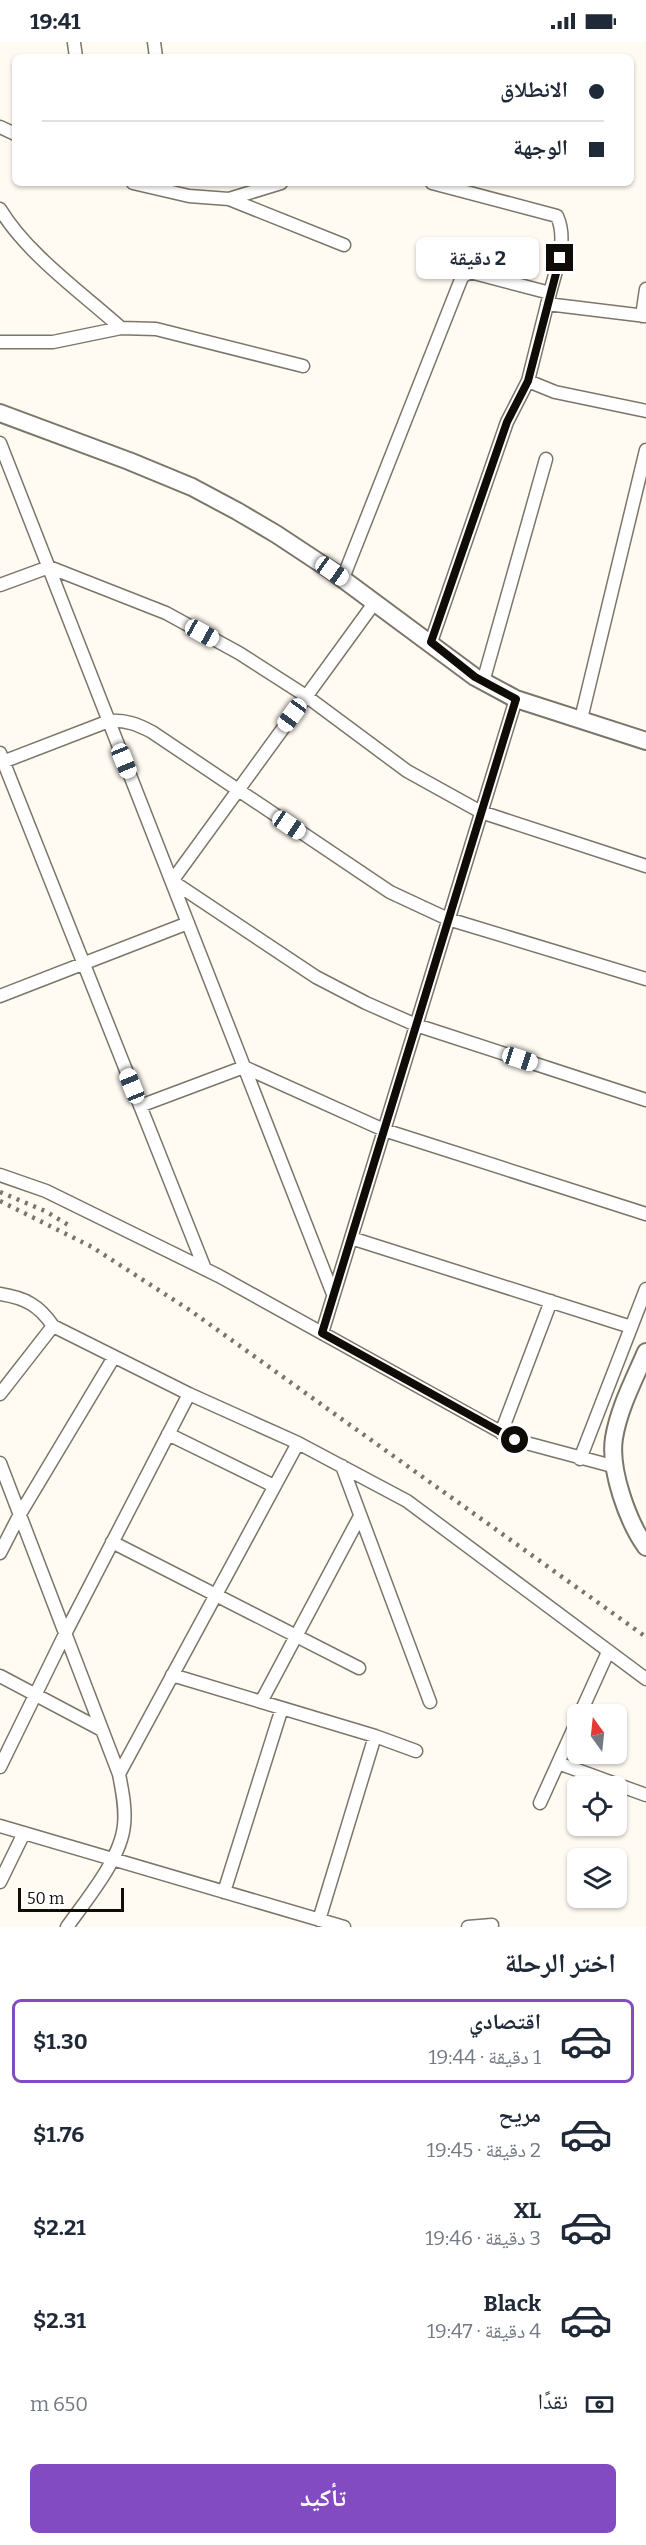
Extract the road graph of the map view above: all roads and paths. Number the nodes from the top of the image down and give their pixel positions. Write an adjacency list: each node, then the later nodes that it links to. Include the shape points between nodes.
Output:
1 (146, 186): 4 (street, via 189,196)
2 (271, 186): 4 (street)
3 (443, 186): 8 (street, via 557,216 562,227 560,258)
4 (229, 199): 6 (street)
5 (0, 209): 10 (street, via 44,260)
6 (345, 245)
7 (646, 289): 9 (street)
8 (549, 299): 9 (street); 13 (street); 20 (street, via 470,272 462,277)
9 (644, 316)
10 (121, 328): 11 (street, via 53,342); 12 (street, via 156,329)
11 (0, 342)
12 (303, 366)
13 (528, 381): 14 (street, via 555,392); 23 (street, via 507,422)
14 (646, 411)
15 (0, 413): 20 (street, via 192,487 276,534)
16 (0, 443): 19 (street)
17 (646, 450): 27 (street)
18 (546, 459): 24 (street)
19 (49, 567): 21 (street); 25 (street, via 166,613); 28 (street)
20 (343, 578): 22 (street)
21 (0, 585)
22 (375, 602): 23 (street); 25 (street)
23 (431, 642): 24 (street)
24 (483, 682): 26 (street)
25 (306, 696): 31 (street); 32 (street, via 407,771)
26 (516, 699): 27 (street); 32 (street)
27 (581, 719): 29 (street)
28 (109, 721): 30 (street); 31 (street, via 123,720 153,732); 34 (street)
29 (646, 739)
30 (1, 760): 37 (street)
31 (238, 790): 34 (street); 35 (street, via 390,892)
32 (481, 812): 33 (street); 35 (street)
33 (646, 866)
34 (172, 881): 36 (street); 40 (street, via 316,977)
35 (448, 920): 38 (street); 40 (street)
36 (188, 923): 37 (street); 41 (street)
37 (83, 963): 39 (street); 43 (street)
38 (646, 979)
39 (0, 996)
40 (416, 1025): 42 (street); 44 (street)
41 (244, 1067): 43 (street); 44 (street); 51 (street)
42 (646, 1101)
43 (140, 1107): 48 (street)
44 (384, 1130): 46 (street); 47 (street)
45 (0, 1175): 48 (street, via 46,1191)
46 (646, 1214)
47 (351, 1238): 51 (street); 52 (street)
48 (205, 1269): 55 (street)
49 (646, 1289): 54 (street)
50 (0, 1294): 53 (street, via 32,1302)
51 (333, 1294): 55 (street)
52 (551, 1301): 54 (street); 60 (street)
53 (53, 1326): 57 (street); 58 (street)
54 (631, 1327): 63 (street)
55 (322, 1333): 60 (street)
56 (646, 1352): 66 (street, via 622,1408 614,1441)
57 (114, 1357): 59 (street); 68 (street)
58 (0, 1394)
59 (189, 1394): 61 (street); 62 (street)
60 (501, 1433): 63 (street)
61 (168, 1434): 67 (street); 70 (street)
62 (298, 1443): 65 (street); 67 (street)
63 (580, 1458): 66 (street)
64 (0, 1463): 68 (street)
65 (342, 1466): 69 (street); 76 (street, via 407,1501)
66 (616, 1467): 71 (street, via 629,1517)
67 (274, 1486): 73 (street)
68 (20, 1514): 72 (street); 74 (street)
69 (359, 1518): 75 (street); 83 (street)
70 (112, 1542): 73 (street); 74 (street)
71 (646, 1547)
72 (0, 1553)
73 (215, 1595): 75 (street); 78 (street)
74 (66, 1632): 81 (street); 86 (street)
75 (297, 1636): 77 (street); 82 (street)
76 (608, 1652): 80 (street); 84 (street)
77 (359, 1668)
78 (172, 1675): 82 (street); 92 (street)
79 (0, 1676): 81 (street)
80 (646, 1679)
81 (36, 1694): 86 (street); 91 (street)
82 (261, 1702): 85 (street)
83 (430, 1702)
84 (585, 1704)
85 (282, 1708): 87 (street); 99 (street)
86 (102, 1730): 92 (street)
87 (375, 1736): 89 (street); 100 (street)
88 (567, 1743): 90 (street)
89 (416, 1751)
90 (558, 1762): 93 (street); 94 (street)
91 (0, 1767)
92 (119, 1774): 97 (street, via 124,1827)
93 (646, 1795)
94 (540, 1803)
95 (0, 1826): 96 (street)
96 (24, 1833): 97 (street); 98 (street)
97 (113, 1859): 99 (street); 102 (street)
98 (0, 1882)
99 (224, 1892): 100 (street)
100 (319, 1920): 103 (street)
101 (492, 1925): 104 (street)
102 (67, 1927)
103 (344, 1927)
104 (468, 1927)

